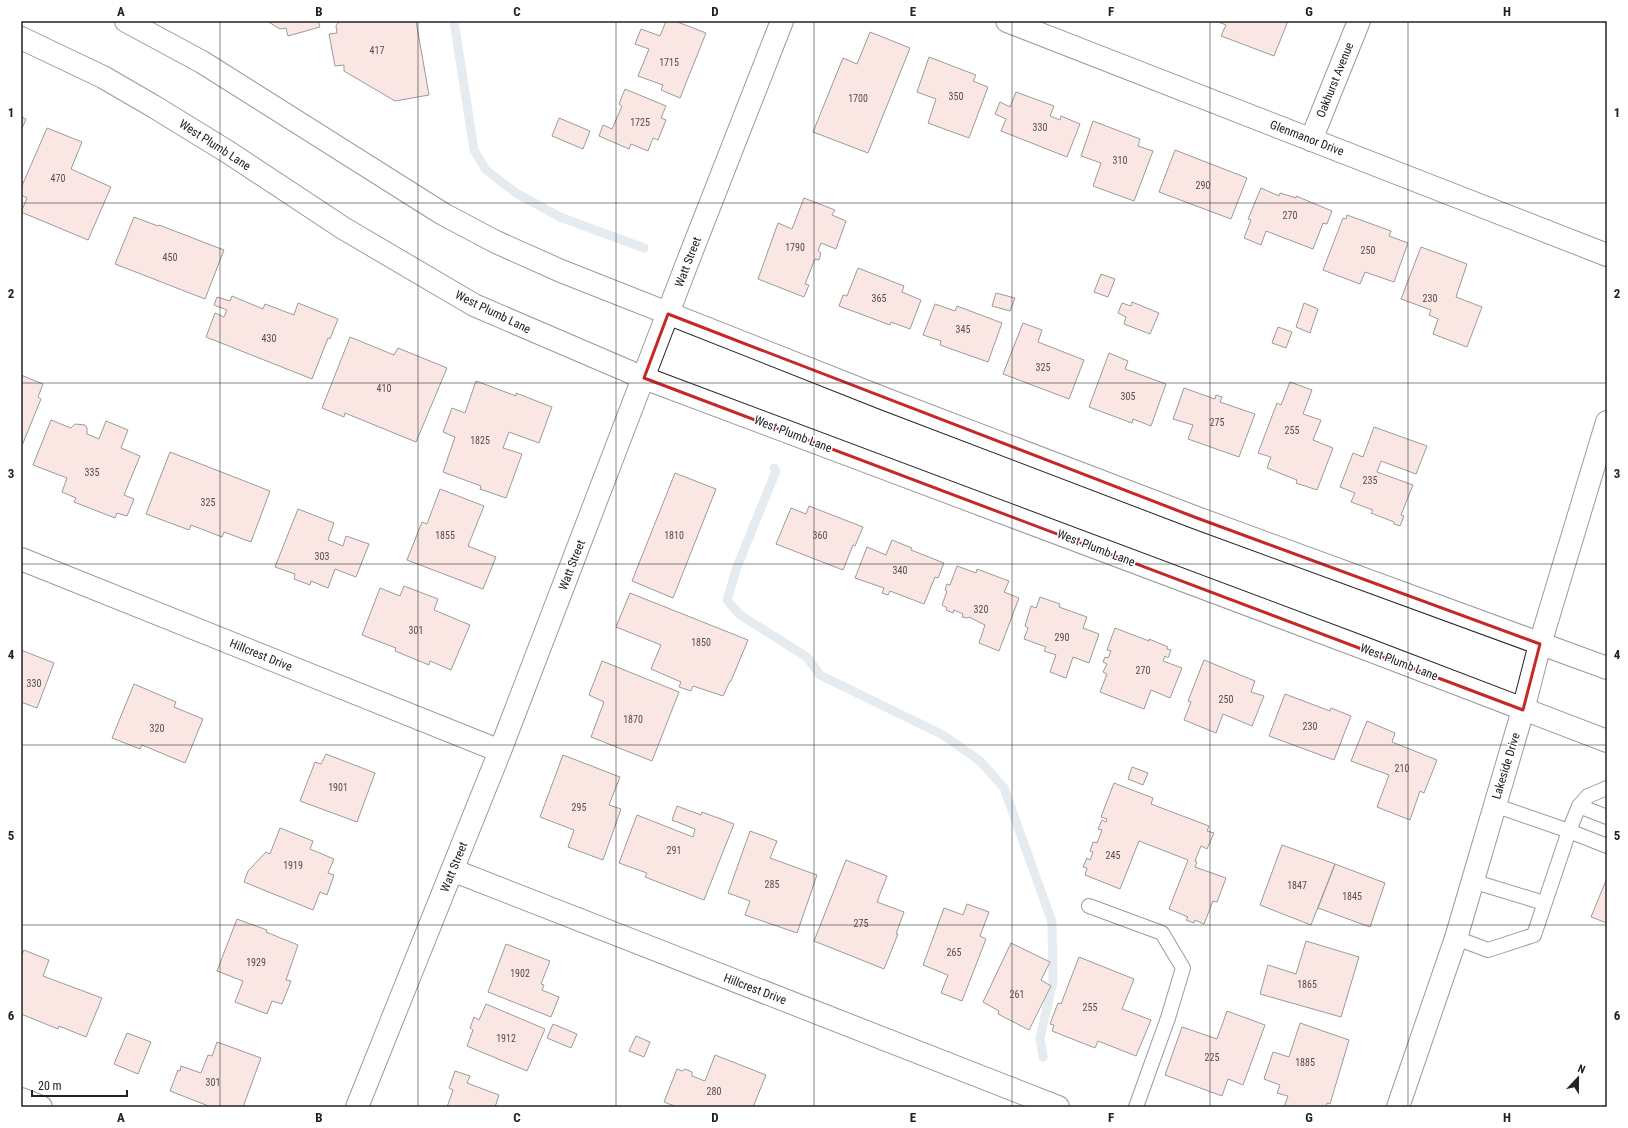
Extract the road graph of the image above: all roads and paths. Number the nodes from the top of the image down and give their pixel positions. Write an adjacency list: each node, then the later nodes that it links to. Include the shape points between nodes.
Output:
1 (126, 21): 8 (street, via 202,62 443,214 510,249)
2 (782, 21): 8 (street, Watt Street)
3 (1007, 21): 6 (street, Glenmanor Drive)
4 (1359, 21): 6 (street, Oakhurst Avenue)
5 (21, 38): 9 (street, West Plumb Lane, via 104,77 228,152 343,228 474,305)
6 (1311, 140): 7 (street, Glenmanor Drive)
7 (1607, 255)
8 (668, 314): 9 (street, Watt Street); 12 (street, via 1189,515)
9 (644, 378): 14 (street, West Plumb Lane); 16 (street, Watt Street)
10 (1607, 422): 12 (street, Lakeside Drive)
11 (21, 559): 16 (street, Hillcrest Drive)
12 (1540, 644): 13 (street); 14 (street, Lakeside Drive)
13 (1607, 668)
14 (1523, 710): 15 (street, West Plumb Lane); 18 (street, Lakeside Drive)
15 (1607, 741)
16 (500, 751): 23 (street, Watt Street)
17 (1607, 788): 19 (lane, via 1588,796)
18 (1494, 805): 21 (lane); 24 (street, Lakeside Drive)
19 (1579, 806): 20 (lane); 21 (lane)
20 (1607, 817)
21 (1569, 831): 22 (lane); 25 (lane)
22 (1607, 846)
23 (452, 870): 30 (street, Watt Street); 31 (street, Hillcrest Drive)
24 (1472, 880): 25 (lane); 27 (street, Lakeside Drive)
25 (1544, 903): 27 (lane, via 1534,935 1488,950)
26 (1089, 906): 32 (lane, via 1162,933 1183,968)
27 (1456, 938): 33 (street, Lakeside Drive)
28 (21, 1099): 29 (street)
29 (41, 1107)
30 (357, 1107)
31 (1058, 1107)
32 (1136, 1107)
33 (1398, 1107)

